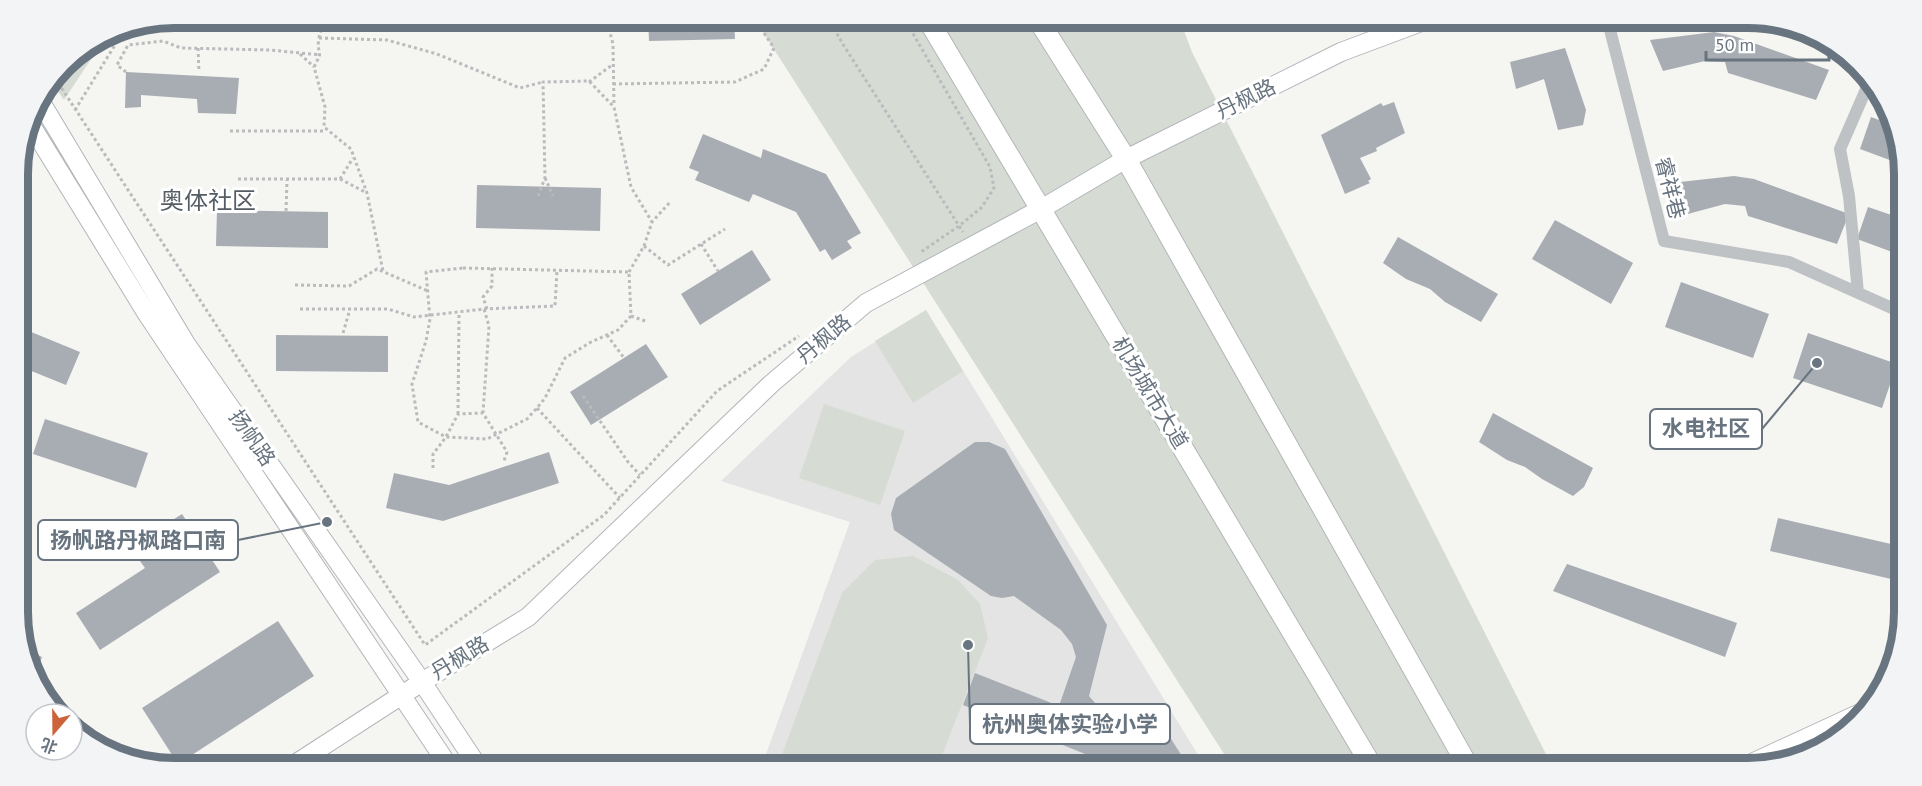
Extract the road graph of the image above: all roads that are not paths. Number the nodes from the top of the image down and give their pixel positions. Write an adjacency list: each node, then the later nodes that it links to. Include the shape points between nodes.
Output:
1 (933, 28): 9 (main road, 机场城市大道)
2 (1043, 28): 8 (main road)
3 (1405, 28): 8 (main road, 丹枫路, via 1341,52)
4 (1610, 28): 10 (street, 睿祥巷, via 1664,241 1789,262)
5 (1866, 90): 10 (street, via 1840,149 1849,196)
6 (45, 109): 12 (main road, 扬帆路, via 186,344)
7 (35, 132): 13 (main road, via 147,314)
8 (1126, 159): 9 (main road, 丹枫路); 17 (main road)
9 (1041, 208): 12 (main road, 丹枫路, via 866,303 771,384 528,617); 16 (main road, 机场城市大道)
10 (1858, 292): 11 (street)
11 (1894, 309)
12 (422, 682): 13 (main road, 丹枫路); 20 (main road, 扬帆路)
13 (400, 696): 18 (main road, 丹枫路); 19 (main road)
14 (1844, 720): 15 (main road)
15 (1767, 756)
16 (1367, 757)
17 (1463, 757)
18 (305, 758)
19 (443, 758)
20 (472, 758)

